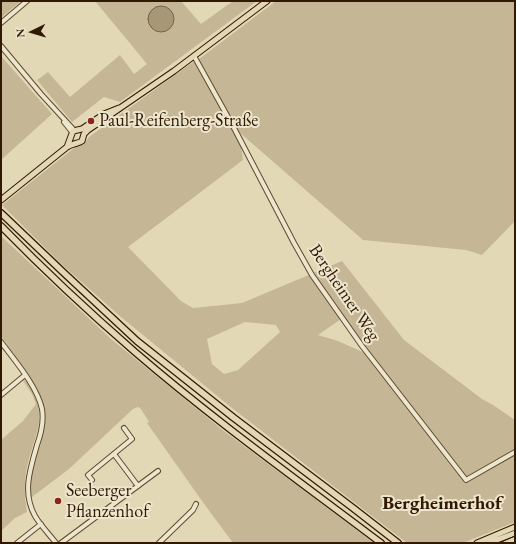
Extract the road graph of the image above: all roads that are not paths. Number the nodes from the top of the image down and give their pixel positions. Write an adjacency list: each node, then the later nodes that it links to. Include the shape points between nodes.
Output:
1 (27, 1): 3 (street)
2 (267, 1): 5 (main road)
3 (1, 23)
4 (1, 46): 7 (street)
5 (194, 56): 6 (main road); 17 (street, Bergheimer Weg, via 312,275 362,346 466,480)
6 (125, 106): 7 (main road); 8 (main road)
7 (75, 130): 8 (main road); 9 (main road)
8 (84, 134): 9 (main road, via 82,141)
9 (73, 141): 10 (main road)
10 (1, 200)
11 (1, 213): 31 (highway, via 137,341)
12 (1, 226): 30 (highway, via 84,307 136,353 228,427)
13 (1, 342): 14 (street)
14 (25, 375): 15 (street); 23 (street, via 39,398 43,416 27,487 30,504)
15 (1, 395)
16 (124, 428): 18 (street, via 132,439)
17 (515, 452)
18 (114, 454): 20 (street, via 88,475); 21 (street)
19 (158, 471): 21 (street)
20 (92, 480)
21 (138, 486): 28 (street)
22 (196, 504): 29 (street)
23 (41, 524): 26 (street); 27 (street)
24 (515, 527): 32 (main road)
25 (515, 533): 33 (main road)
26 (17, 543)
27 (56, 543)
28 (61, 543)
29 (159, 543)
30 (381, 543)
31 (398, 543)
32 (476, 543)
33 (489, 543)

